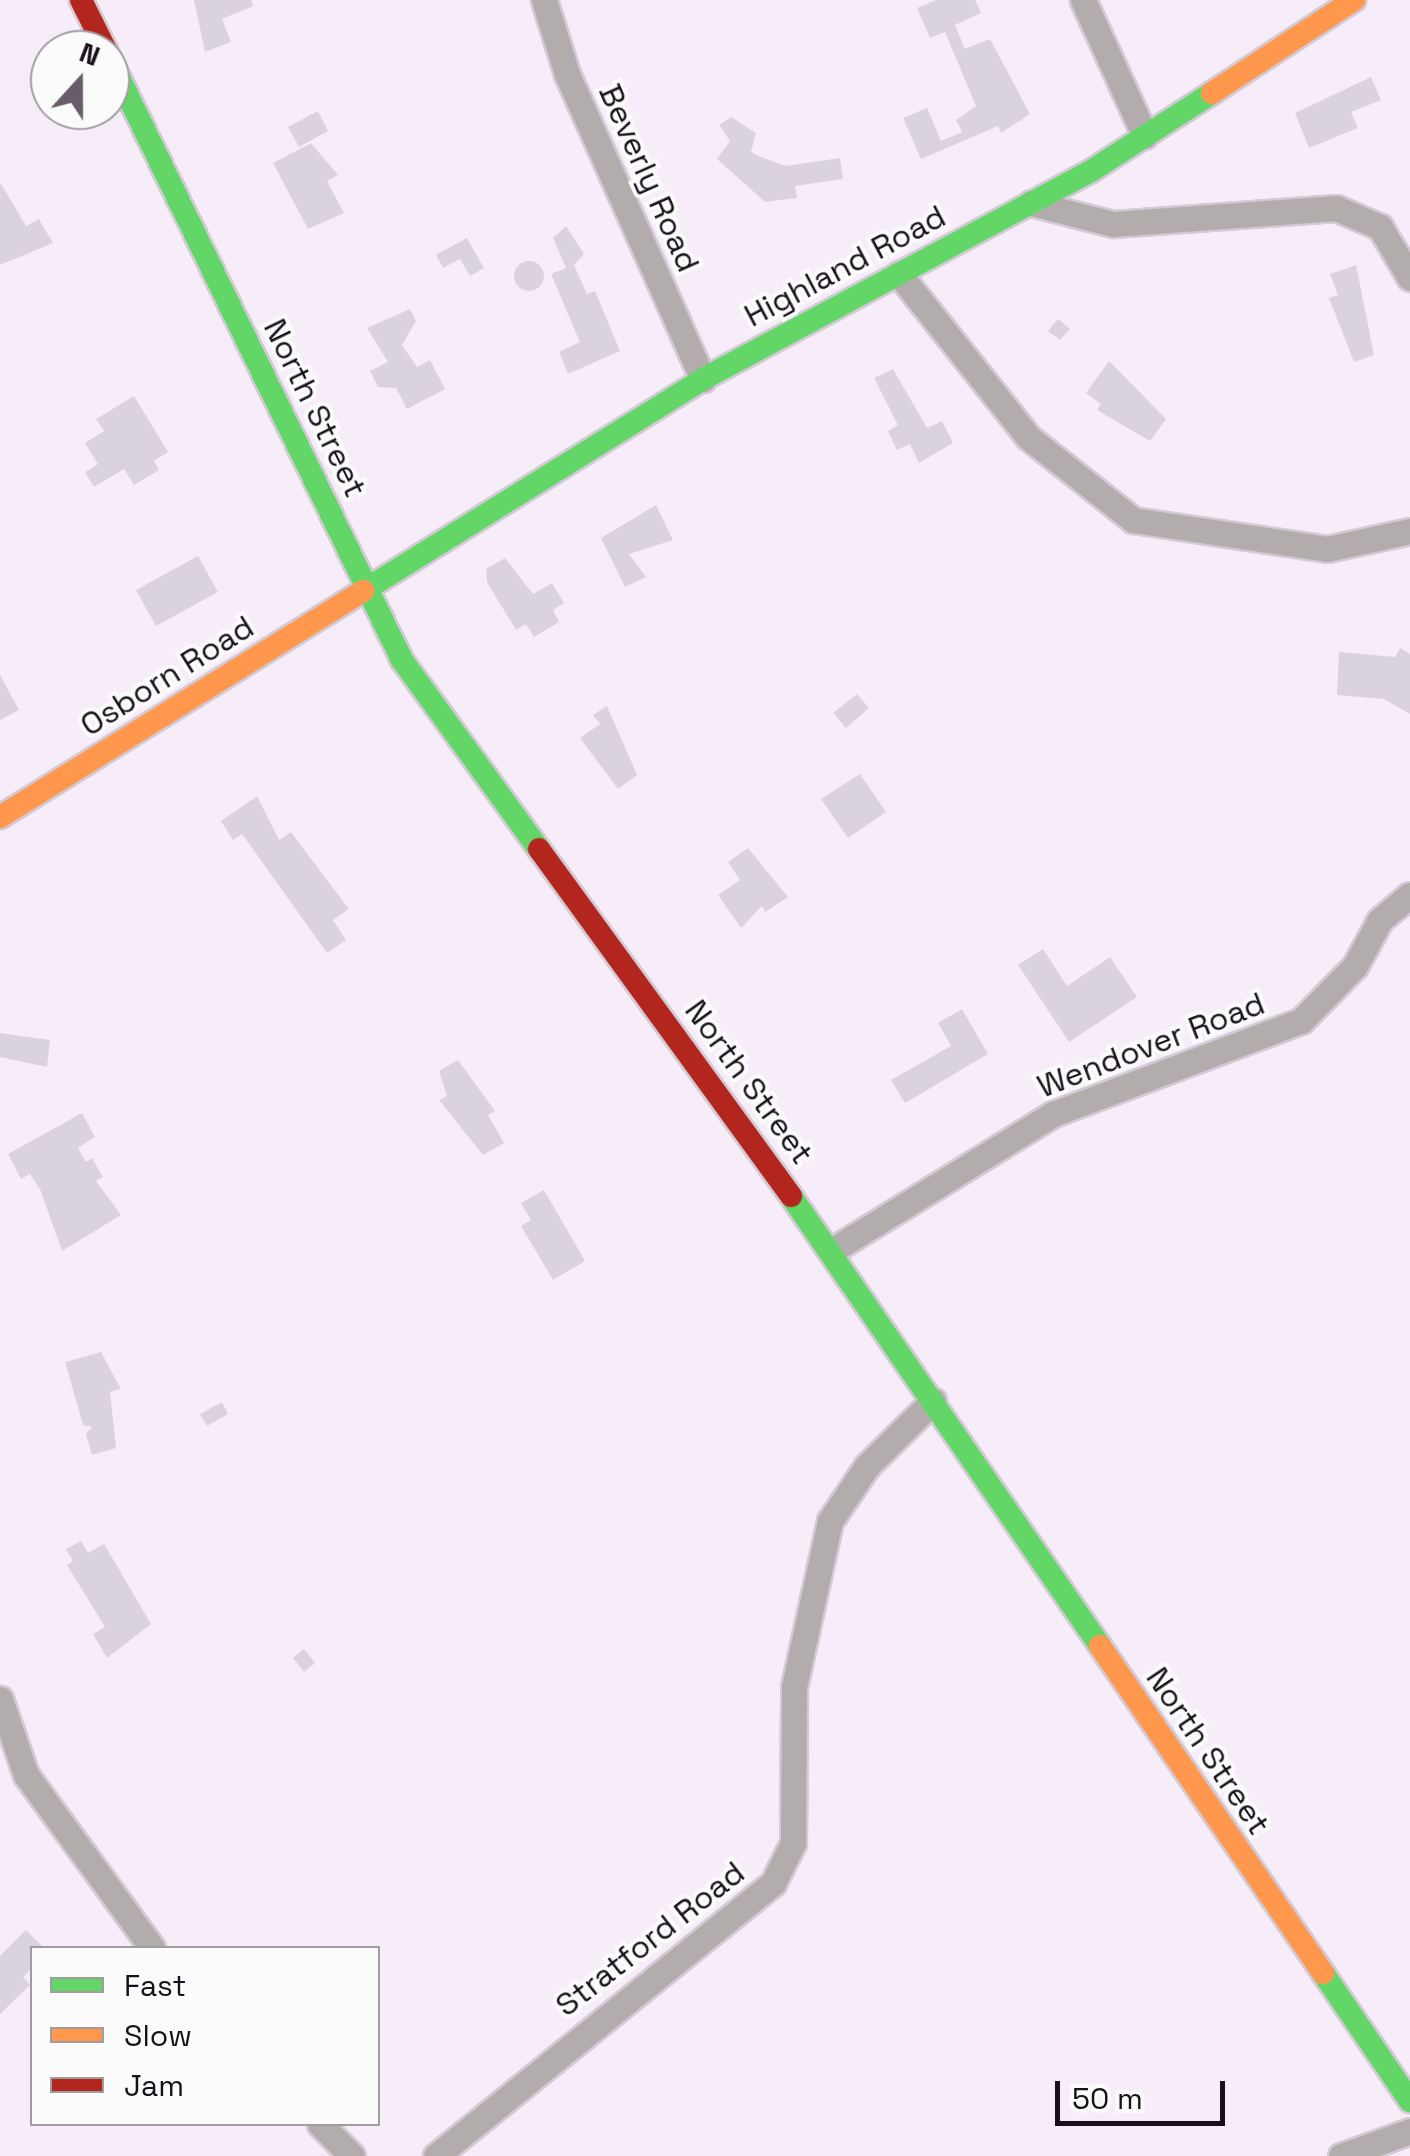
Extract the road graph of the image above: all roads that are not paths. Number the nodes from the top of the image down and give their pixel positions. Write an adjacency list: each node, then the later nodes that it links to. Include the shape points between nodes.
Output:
1 (81, 0): 5 (main road)
2 (544, 0): 11 (street, Beverly Road, via 567,74)
3 (1083, 0): 7 (street)
4 (1354, 0): 7 (main road, Highland Road)
5 (96, 30)
6 (130, 100): 13 (main road, North Street)
7 (1146, 136): 8 (main road, Highland Road)
8 (1031, 203): 9 (main road, Highland Road); 10 (street, via 1113,224 1336,208 1380,227)
9 (899, 274): 11 (main road, Highland Road); 12 (street, via 1028,437 1134,520 1327,548)
10 (1410, 278)
11 (703, 379): 13 (main road, Highland Road)
12 (1410, 531)
13 (368, 590): 14 (main road, Osborn Road); 16 (main road, North Street, via 402,660)
14 (0, 817)
15 (1410, 895): 16 (street, Wendover Road, via 1380,920 1356,966 1301,1022 1053,1114)
16 (831, 1251): 17 (main road, North Street)
17 (933, 1401): 20 (main road, North Street); 24 (street, Stratford Road, via 867,1466 830,1521 794,1687 793,1843 773,1883)
18 (0, 1700): 19 (street, via 26,1775)
19 (151, 1946)
20 (1410, 2101)
21 (322, 2126): 23 (street)
22 (1410, 2131): 25 (street)
23 (352, 2156)
24 (436, 2156)
25 (1341, 2156)

